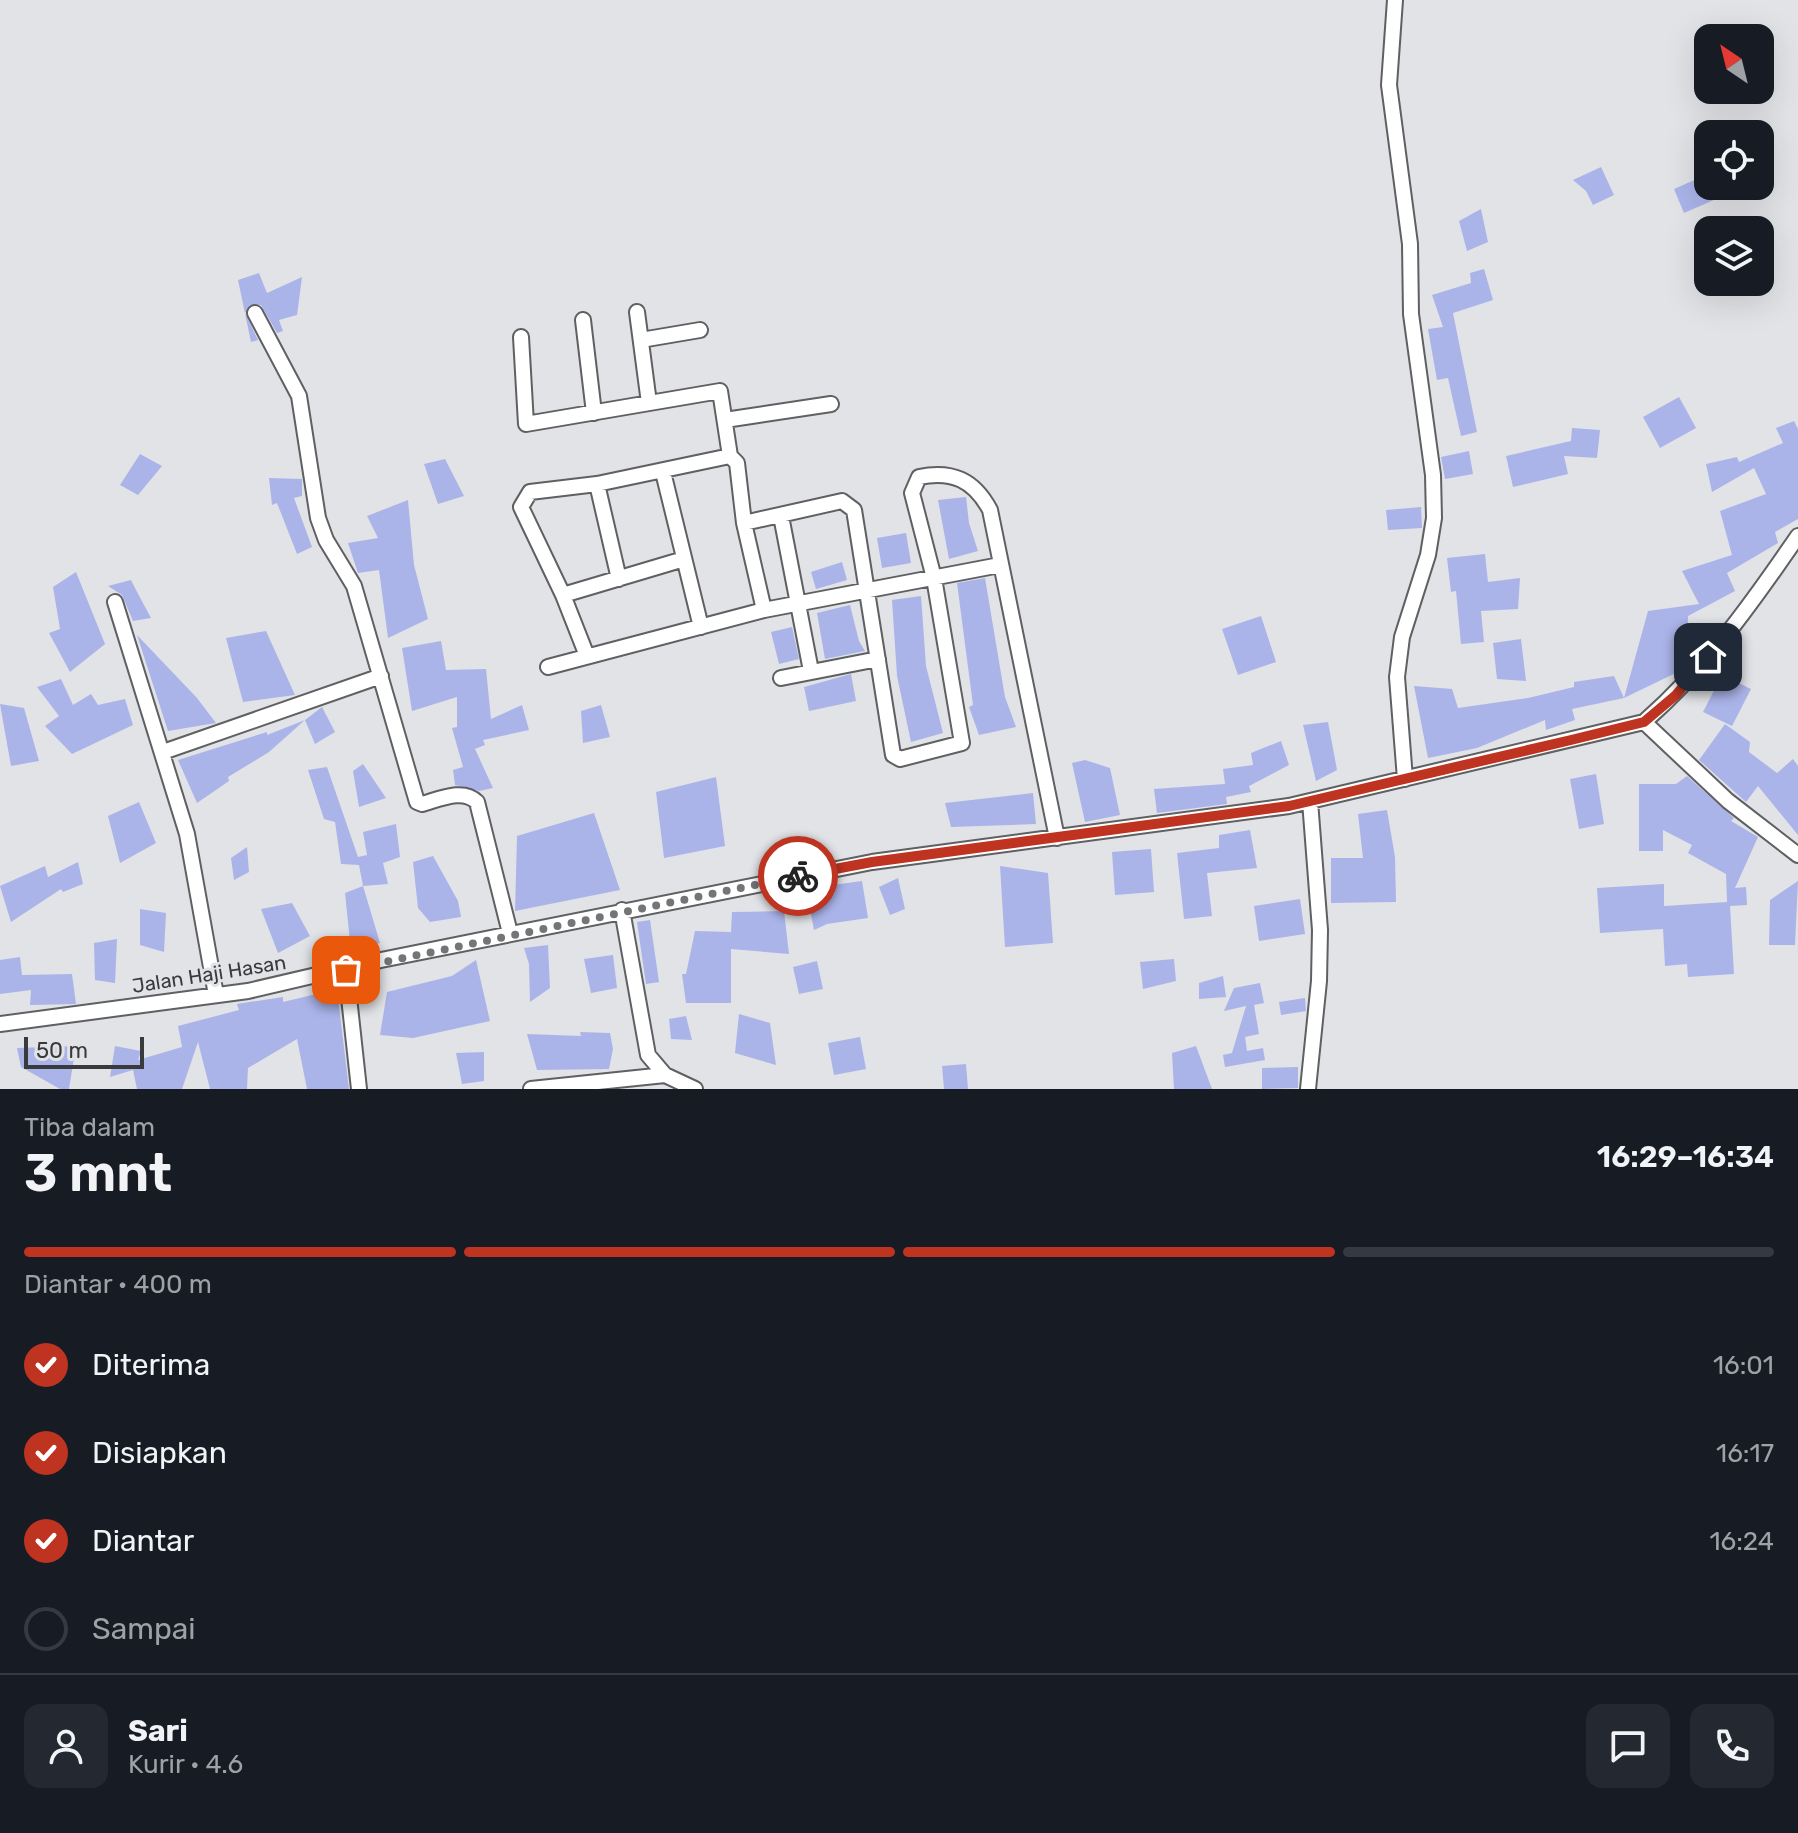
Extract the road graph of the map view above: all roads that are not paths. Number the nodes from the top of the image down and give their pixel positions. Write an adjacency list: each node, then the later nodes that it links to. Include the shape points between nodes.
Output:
1 (1395, 0): 36 (street, via 1389,85 1410,244 1411,314 1434,518 1402,637 1397,677)
2 (637, 312): 7 (street)
3 (255, 313): 32 (street, via 299,396 318,518 354,586)
4 (583, 320): 10 (street)
5 (700, 330): 7 (street)
6 (521, 337): 10 (street, via 526,424)
7 (641, 340): 8 (street)
8 (649, 403): 10 (street); 11 (street, via 720,391)
9 (831, 404): 11 (street)
10 (594, 413)
11 (725, 420): 12 (street)
12 (730, 456): 13 (street); 16 (street, via 737,463)
13 (663, 472): 14 (street); 18 (street)
14 (597, 484): 21 (street); 23 (street, via 530,492 521,507)
15 (781, 516): 16 (street); 22 (street, via 849,503); 25 (street)
16 (744, 523): 26 (street)
17 (1798, 536): 34 (street, Jalan Haji Hasan, via 1747,610 1676,695)
18 (684, 559): 21 (street); 27 (street)
19 (1000, 565): 20 (street); 20 (street, via 990,510 979,488 940,472 919,477 912,493); 38 (street)
20 (934, 578): 22 (street); 29 (street, via 962,743 900,759 893,755)
21 (619, 579): 23 (street)
22 (866, 591): 25 (street); 29 (street)
23 (563, 595): 28 (street)
24 (115, 602): 35 (street)
25 (798, 603): 26 (street); 31 (street)
26 (764, 610): 27 (street)
27 (701, 627): 28 (street)
28 (587, 656): 30 (street)
29 (878, 659): 31 (street)
30 (548, 667)
31 (811, 671): 33 (street)
32 (381, 676): 35 (street); 41 (street, via 417,802 456,795 477,802)
33 (781, 678)
34 (1644, 722): 36 (street, Jalan Haji Hasan); 39 (street, via 1728,801)
35 (163, 752): 43 (street, via 187,834)
36 (1405, 779): 37 (street, Jalan Haji Hasan)
37 (1310, 801): 38 (street, Jalan Haji Hasan); 49 (street, via 1320,930)
38 (1057, 838): 40 (street, Jalan Haji Hasan, via 872,862)
39 (1798, 855)
40 (622, 910): 41 (street, Jalan Haji Hasan); 45 (street, via 648,1055)
41 (510, 933): 42 (street, Jalan Haji Hasan)
42 (346, 970): 43 (street, Jalan Haji Hasan); 46 (street)
43 (216, 995): 44 (street, Jalan Haji Hasan)
44 (0, 1024)
45 (665, 1075): 47 (street); 48 (street)
46 (359, 1089)
47 (531, 1089)
48 (695, 1089)
49 (1308, 1089)

